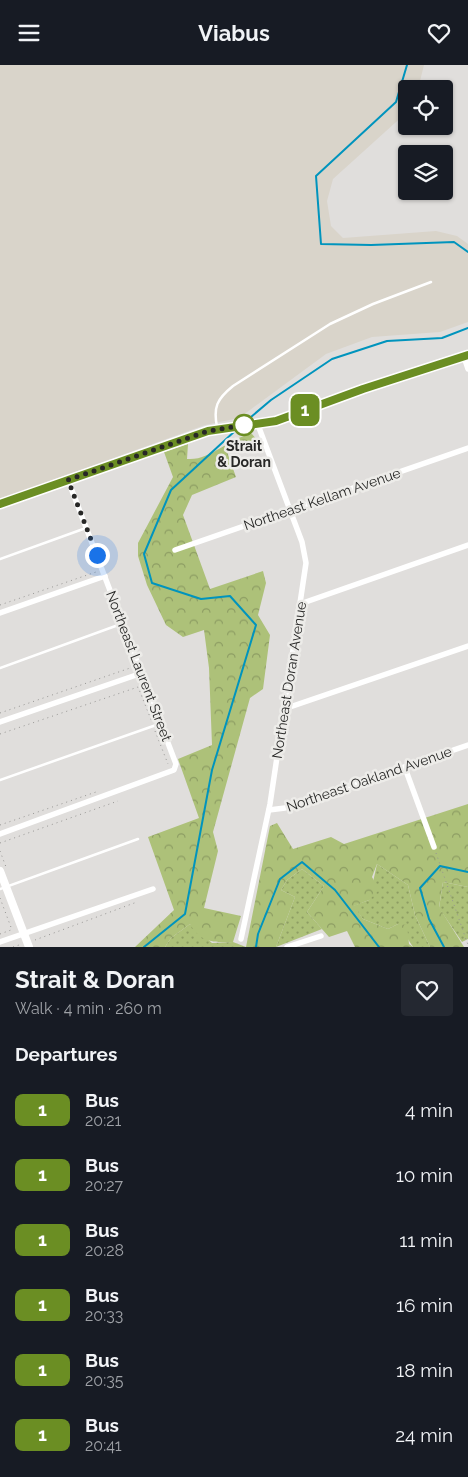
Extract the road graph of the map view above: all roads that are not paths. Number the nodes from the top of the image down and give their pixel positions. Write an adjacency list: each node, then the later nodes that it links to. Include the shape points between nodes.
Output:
1 (431, 282): 5 (lane, via 373,303 330,324 233,387 221,396 215,406)
2 (466, 356): 3 (street); 4 (main road)
3 (468, 369)
4 (258, 425): 5 (main road); 9 (street, Northeast Doran Avenue)
5 (217, 429): 7 (main road)
6 (468, 447): 9 (street, Northeast Kellam Avenue)
7 (68, 480): 8 (main road); 10 (street, Northeast Laurent Street)
8 (0, 504)
9 (290, 510): 12 (street, Northeast Kellam Avenue); 15 (street, Northeast Doran Avenue, via 306,556)
10 (86, 527): 13 (lane); 14 (street, Northeast Laurent Street)
11 (468, 545): 15 (street)
12 (175, 550)
13 (0, 559)
14 (105, 576): 16 (street); 17 (street, Northeast Laurent Street)
15 (300, 604): 21 (street, Northeast Doran Avenue)
16 (0, 613)
17 (123, 624): 19 (lane); 20 (street, Northeast Laurent Street)
18 (468, 646): 21 (street)
19 (0, 668)
20 (142, 673): 22 (street); 23 (street, Northeast Laurent Street)
21 (284, 709): 27 (street, Northeast Doran Avenue)
22 (0, 723)
23 (161, 723): 26 (lane); 28 (street, Northeast Laurent Street, via 176,768)
24 (468, 745): 25 (street, Northeast Oakland Avenue)
25 (405, 768): 27 (street, Northeast Oakland Avenue, via 285,808); 30 (street)
26 (0, 779)
27 (269, 810): 35 (street, Northeast Doran Avenue)
28 (0, 834)
29 (138, 839): 32 (lane)
30 (434, 847)
31 (0, 871): 32 (main road)
32 (3, 888): 36 (main road)
33 (154, 889): 36 (street)
34 (320, 936): 38 (street)
35 (241, 939)
36 (27, 941): 37 (street, via 15,937)
37 (0, 942)
38 (287, 947)

